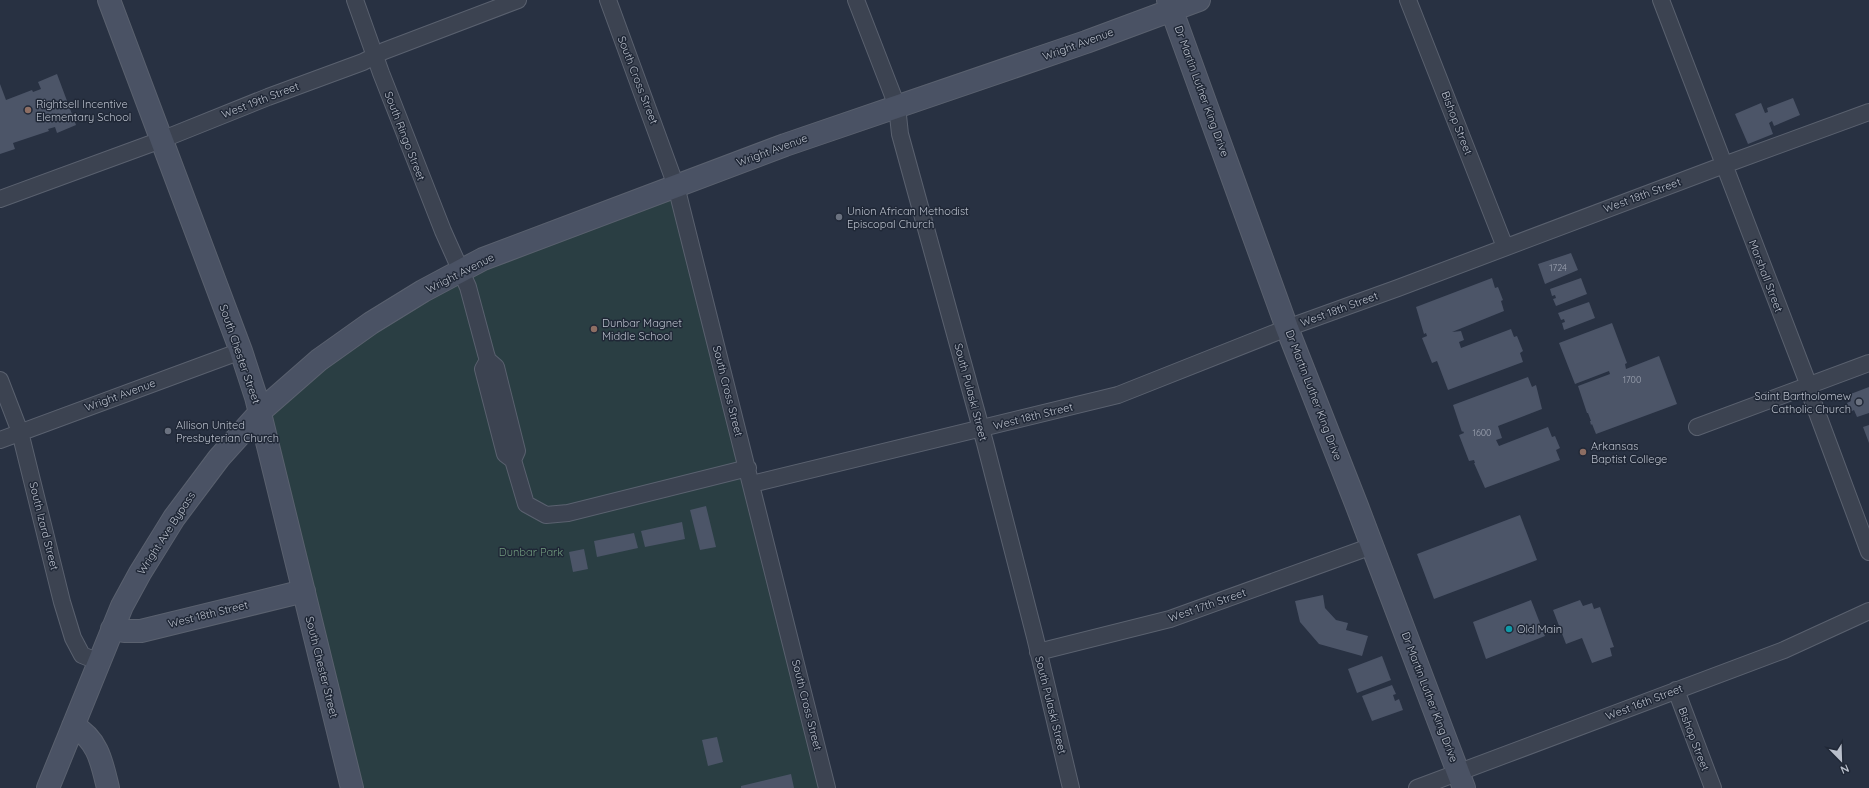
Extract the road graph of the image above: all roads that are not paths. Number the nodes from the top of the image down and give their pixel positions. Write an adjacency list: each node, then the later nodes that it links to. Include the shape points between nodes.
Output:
1 (109, 0): 13 (main road, South Chester Street)
2 (355, 0): 10 (street, South Ringo Street)
3 (518, 0): 10 (street, West 19th Street)
4 (608, 0): 15 (street, South Cross Street)
5 (856, 0): 11 (street, South Pulaski Street)
6 (1199, 0): 9 (main road, Wright Avenue)
7 (1408, 0): 17 (street, Bishop Street)
8 (1661, 0): 14 (street, Marshall Street)
9 (1170, 5): 11 (main road, Wright Avenue, via 1086,42); 19 (main road, Dr Martin Luther King Drive)
10 (375, 56): 13 (street, West 19th Street); 18 (street, South Ringo Street, via 443,231)
11 (897, 106): 15 (main road, Wright Avenue); 27 (street, South Pulaski Street, via 900,134)
12 (1869, 112): 14 (street, West 18th Street)
13 (161, 140): 16 (street, West 19th Street); 21 (main road, South Chester Street)
14 (1724, 165): 17 (street, West 18th Street); 24 (street, Marshall Street)
15 (676, 186): 18 (main road, Wright Avenue, via 483,259); 30 (street, South Cross Street)
16 (0, 199)
17 (1505, 246): 19 (street, West 18th Street)
18 (462, 270): 20 (main road, Wright Avenue, via 423,291); 30 (street, South Ringo Street, via 488,360 496,367 517,451 513,460 526,504 546,515 568,513)
19 (1288, 328): 27 (street, West 18th Street, via 1118,395); 32 (main road, Dr Martin Luther King Drive)
20 (359, 332): 25 (main road, Wright Ave Bypass, via 308,370)
21 (241, 351): 25 (main road, South Chester Street); 28 (street, Wright Avenue)
22 (1869, 363): 24 (street)
23 (0, 380): 28 (street, South Izard Street)
24 (1809, 386): 26 (street); 33 (street, Marshall Street)
25 (260, 414): 34 (main road, South Chester Street); 36 (main road, Wright Ave Bypass, via 219,458 174,518 140,572)
26 (1697, 427)
27 (981, 428): 31 (street, West 18th Street); 37 (street, South Pulaski Street)
28 (20, 432): 29 (street, Wright Avenue); 38 (street, South Izard Street, via 73,638 82,655)
29 (0, 440)
30 (748, 468): 31 (street, South Cross Street)
31 (752, 484): 45 (street, South Cross Street)
32 (1372, 546): 37 (street, West 17th Street, via 1170,619); 41 (main road, Dr Martin Luther King Drive)
33 (1869, 552)
34 (304, 591): 36 (main road, West 18th Street, via 141,631); 44 (main road, South Chester Street)
35 (1869, 610): 39 (street, West 16th Street, via 1784,650)
36 (112, 629): 38 (main road, Wright Ave Bypass)
37 (1038, 652): 46 (street, South Pulaski Street)
38 (99, 662): 40 (main road, Wright Ave Bypass)
39 (1676, 690): 41 (street, West 16th Street); 48 (street, Bishop Street)
40 (73, 726): 42 (main road, Wright Ave Bypass); 43 (main road, via 95,745)
41 (1461, 781): 47 (street, West 16th Street)
42 (48, 788)
43 (108, 788)
44 (352, 788)
45 (827, 788)
46 (1071, 788)
47 (1417, 788)
48 (1713, 788)

